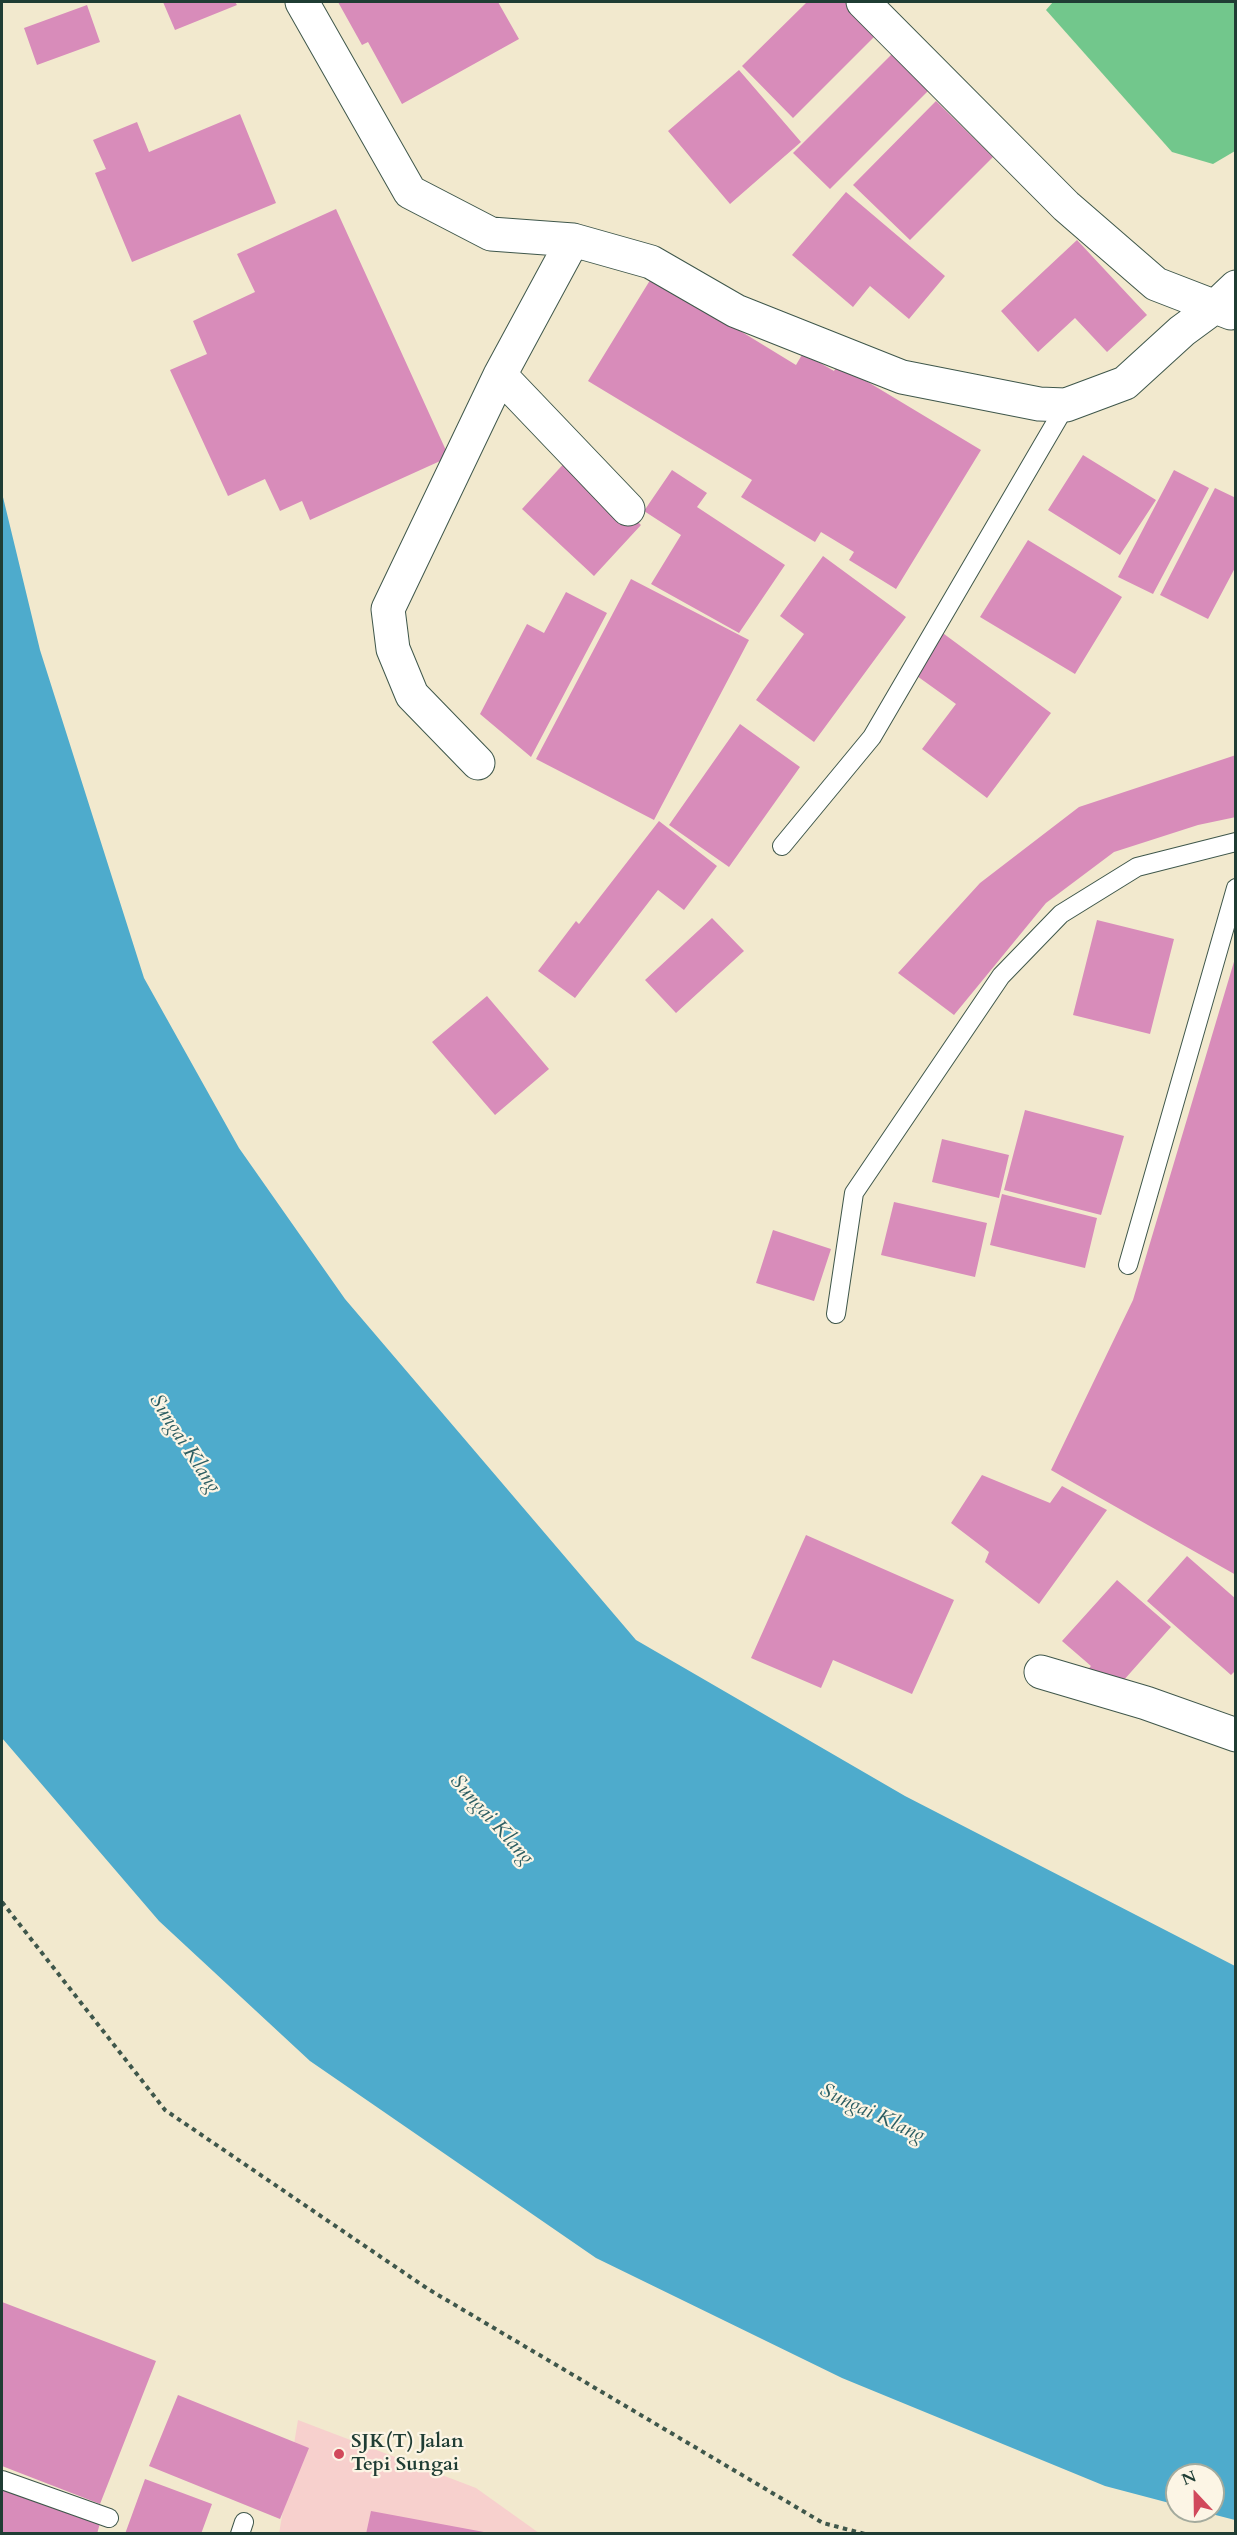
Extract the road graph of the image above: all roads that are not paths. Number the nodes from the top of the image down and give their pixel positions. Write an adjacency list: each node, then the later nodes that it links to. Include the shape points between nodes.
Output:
1 (302, 2): 3 (street, via 410,192 491,234)
2 (863, 2): 4 (street, via 1065,206 1156,284)
3 (573, 240): 5 (street); 6 (street, via 651,262 736,311 902,377 1039,404)
4 (1229, 303): 6 (street, via 1182,331 1125,383)
5 (500, 375): 7 (street); 8 (street, via 388,609 393,649 412,695)
6 (1066, 405): 10 (lane, via 872,737)
7 (628, 509)
8 (478, 763)
9 (1236, 842): 13 (lane, via 1137,867 1061,914 1001,976 854,1193)
10 (782, 846)
11 (1236, 888): 12 (lane)
12 (1128, 1265)
13 (836, 1314)
14 (1041, 1672): 15 (street)
15 (1236, 1735)
16 (2, 2480): 17 (lane)
17 (109, 2518)

